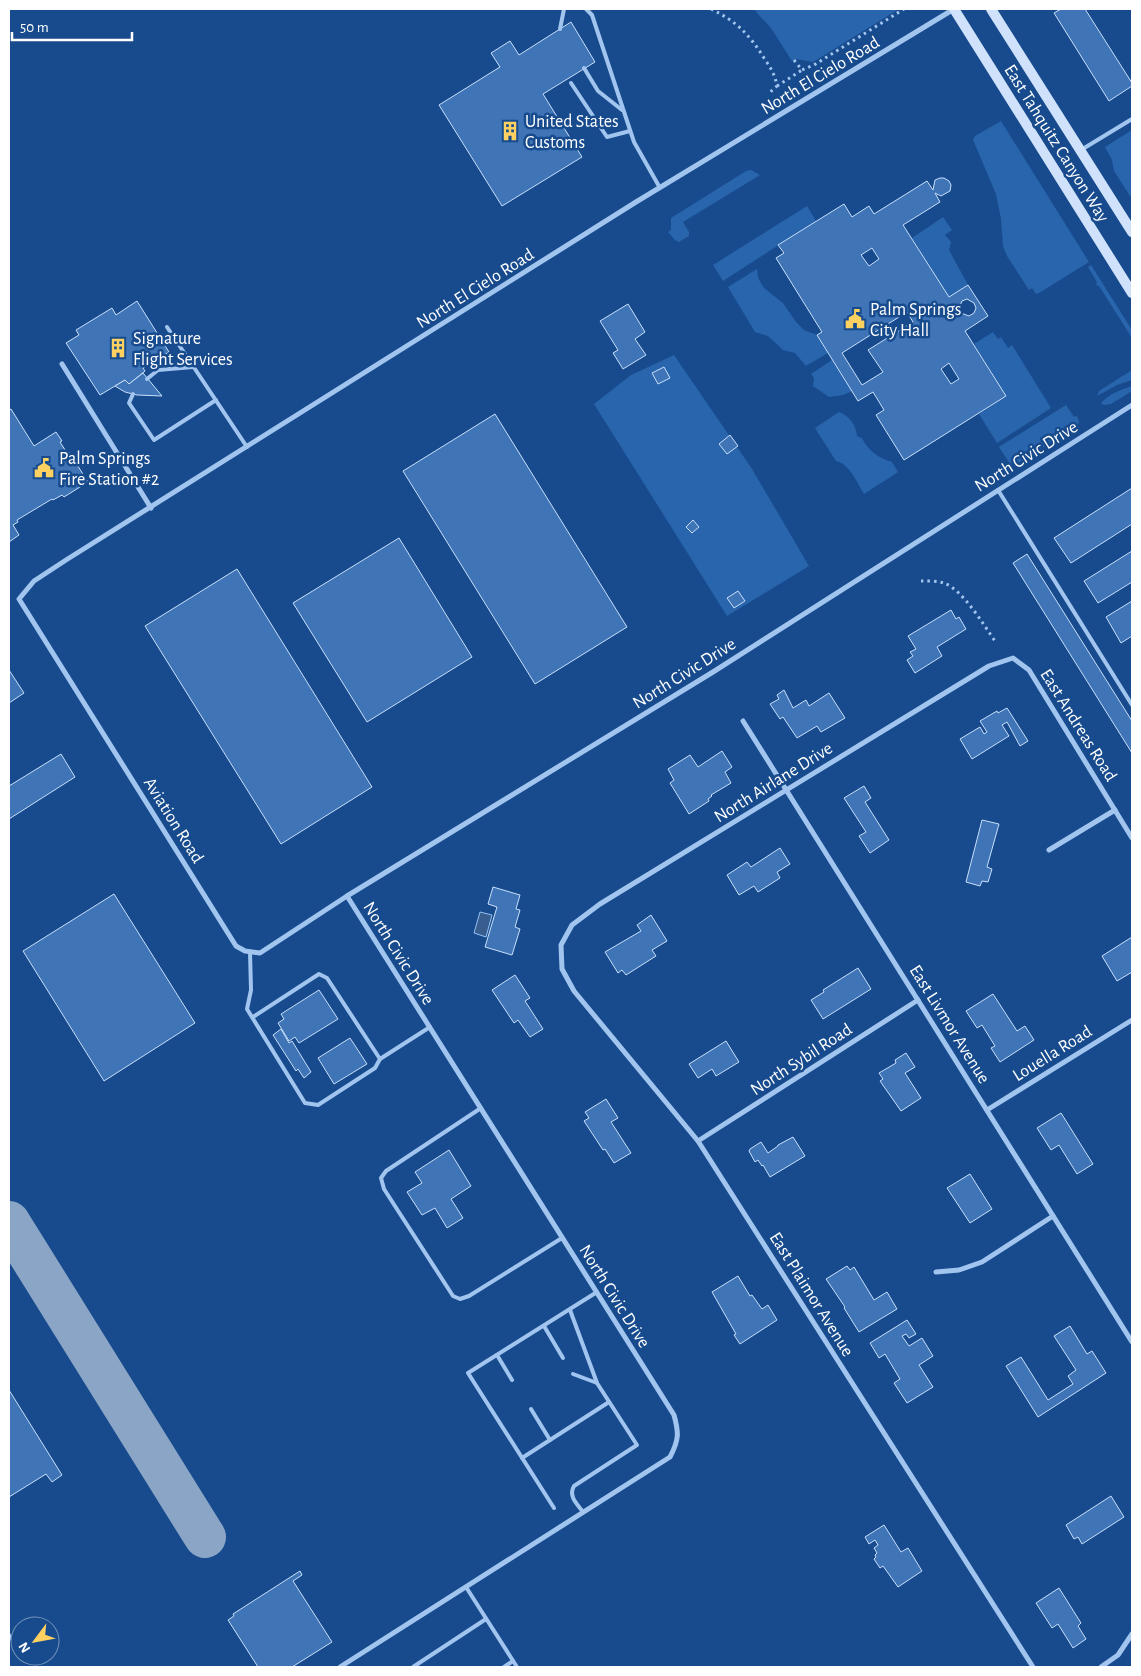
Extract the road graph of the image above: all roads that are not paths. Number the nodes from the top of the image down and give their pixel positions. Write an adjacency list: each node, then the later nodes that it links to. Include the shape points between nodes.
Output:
1 (564, 9): 5 (lane)
2 (586, 9): 8 (lane, via 592,15)
3 (954, 9): 12 (street, North El Cielo Road); 14 (main road, East Tahquitz Canyon Way)
4 (991, 9): 11 (main road, East Tahquitz Canyon Way)
5 (560, 29)
6 (584, 68): 8 (lane, via 598,91)
7 (571, 83): 10 (lane, via 607,136)
8 (624, 111): 10 (lane)
9 (1132, 119): 11 (lane)
10 (630, 131): 12 (lane)
11 (1080, 150): 13 (main road, East Tahquitz Canyon Way)
12 (660, 188): 22 (street, North El Cielo Road)
13 (1132, 232)
14 (1132, 293)
15 (167, 327): 17 (lane)
16 (62, 364): 24 (street)
17 (193, 367): 18 (lane, via 158,370); 20 (lane)
18 (147, 379)
19 (133, 394): 20 (lane, via 129,403 154,440)
20 (216, 400): 22 (lane)
21 (1132, 405): 23 (street, North Civic Drive)
22 (247, 447): 24 (street, North El Cielo Road)
23 (998, 490): 27 (lane); 33 (street, North Civic Drive, via 713,672)
24 (151, 508): 25 (street, North El Cielo Road, via 34,581)
25 (19, 599): 35 (street, Aviation Road, via 236,946)
26 (1013, 658): 29 (street, North Airlane Drive, via 989,666); 30 (street, East Andreas Road, via 1028,670)
27 (1132, 705)
28 (743, 721): 29 (street, East Livmor Avenue)
29 (787, 790): 34 (street, North Airlane Drive, via 600,904 572,925); 36 (street, East Livmor Avenue)
30 (1115, 810): 31 (street, East Andreas Road); 32 (street)
31 (1132, 838)
32 (1049, 850)
33 (347, 896): 35 (street, via 260,952); 39 (street, North Civic Drive)
34 (562, 945): 43 (street, East Plaimor Avenue, via 562,969 574,991)
35 (250, 952): 37 (lane, via 248,1009)
36 (918, 1000): 42 (street, East Livmor Avenue); 43 (street, North Sybil Road)
37 (252, 1018): 40 (lane, via 319,974 327,978); 40 (lane, via 306,1103 318,1105 375,1068)
38 (1132, 1020): 42 (street, Louella Road)
39 (430, 1027): 40 (lane); 41 (street, North Civic Drive)
40 (380, 1059)
41 (481, 1108): 45 (street, North Civic Drive); 45 (lane, via 386,1171 381,1178 384,1189 453,1296 460,1299)
42 (987, 1110): 44 (street, East Livmor Avenue)
43 (698, 1141): 72 (street, East Plaimor Avenue)
44 (1053, 1216): 46 (street, via 982,1262 959,1270); 50 (street, East Livmor Avenue)
45 (562, 1238): 47 (street, North Civic Drive)
46 (936, 1272)
47 (597, 1292): 48 (lane); 61 (street, North Civic Drive, via 674,1415 678,1435 670,1456)
48 (570, 1310): 49 (lane); 55 (lane)
49 (544, 1326): 51 (lane); 52 (lane)
50 (1132, 1342)
51 (497, 1355): 54 (lane); 59 (lane, via 468,1373)
52 (563, 1358)
53 (573, 1374): 55 (lane)
54 (512, 1380)
55 (597, 1382): 56 (lane)
56 (609, 1402): 58 (lane); 61 (lane, via 637,1445 574,1486 572,1496)
57 (531, 1410): 58 (lane)
58 (550, 1440): 59 (lane)
59 (522, 1458): 60 (lane)
60 (554, 1508)
61 (583, 1512): 62 (street, North Civic Drive)
62 (466, 1587): 63 (lane); 68 (street, North Civic Drive)
63 (486, 1619): 67 (lane); 69 (lane)
64 (1132, 1634): 73 (street, via 1118,1656)
65 (9, 1635): 66 (lane)
66 (9, 1639)
67 (513, 1661): 70 (lane); 71 (lane)
68 (340, 1667)
69 (413, 1667)
70 (504, 1667)
71 (517, 1667)
72 (1033, 1667)
73 (1101, 1667)

